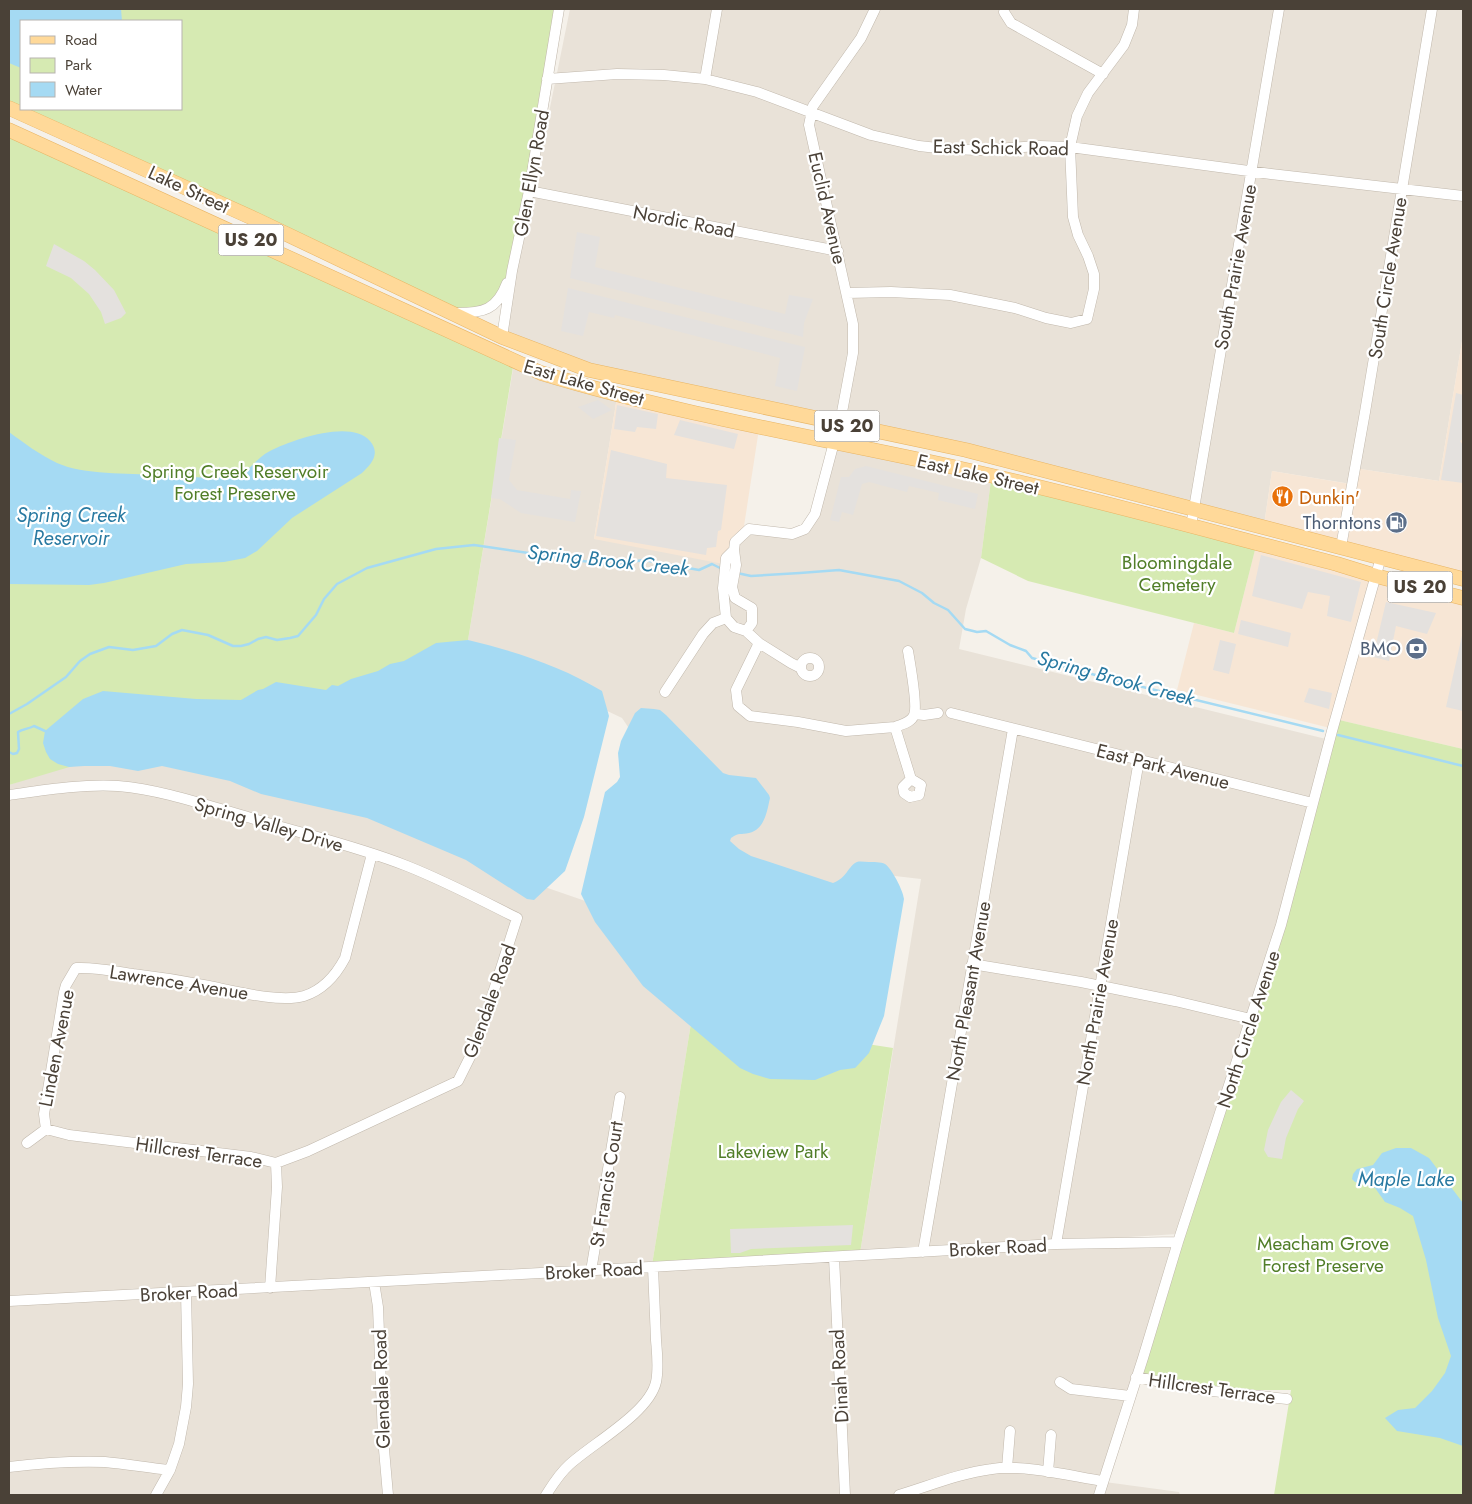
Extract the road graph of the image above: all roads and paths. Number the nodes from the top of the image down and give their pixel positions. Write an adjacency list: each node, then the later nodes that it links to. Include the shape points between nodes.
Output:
1 (559, 9): 10 (street, Glen Ellyn Road)
2 (717, 9): 9 (street)
3 (875, 9): 12 (street, via 861,38)
4 (1134, 9): 8 (street, via 1124,45)
5 (1279, 9): 17 (street, South Prairie Avenue)
6 (1432, 9): 18 (street, South Circle Avenue)
7 (1004, 12): 8 (street, via 1018,28)
8 (1103, 74): 15 (street, via 1088,93 1077,116)
9 (705, 78): 10 (street, East Schick Road, via 617,74); 12 (street, East Schick Road, via 757,92)
10 (547, 79): 19 (street, Glen Ellyn Road)
11 (9, 108): 14 (main road, Lake Street / US 20)
12 (810, 113): 15 (street, East Schick Road, via 871,134 933,148); 21 (street, Euclid Avenue, via 809,125)
13 (9, 130): 16 (main road, Lake Street / US 20)
14 (61, 131): 16 (main road); 24 (main road, Lake Street / US 20)
15 (1070, 148): 17 (street, East Schick Road); 23 (street, via 1073,216 1094,274 1089,321 1071,324 1015,308 950,295)
16 (53, 150): 26 (main road, Lake Street / US 20)
17 (1251, 171): 18 (street, East Schick Road); 29 (street, South Prairie Avenue)
18 (1402, 188): 20 (street, East Schick Road); 31 (street, South Circle Avenue)
19 (529, 191): 21 (street, Nordic Road); 22 (street, Glen Ellyn Road)
20 (1463, 196)
21 (838, 251): 23 (street, Euclid Avenue)
22 (512, 270): 24 (street, via 497,304 476,313); 25 (street, Glen Ellyn Road)
23 (847, 293): 27 (street, Euclid Avenue, via 854,338)
24 (451, 313): 25 (main road, Lake Street / US 20)
25 (502, 337): 26 (main road); 27 (main road, East Lake Street / US 20, via 589,370)
26 (493, 351): 28 (main road, East Lake Street / US 20, via 541,373 586,387)
27 (839, 424): 28 (street, Euclid Avenue); 29 (main road, East Lake Street / US 20, via 966,450)
28 (834, 442): 30 (main road, East Lake Street / US 20, via 965,470); 33 (street, Euclid Avenue, via 815,514 805,529 792,534 749,529 735,542)
29 (1194, 509): 30 (street, South Prairie Avenue); 31 (main road, East Lake Street / US 20)
30 (1191, 526): 34 (main road, East Lake Street / US 20)
31 (1341, 547): 32 (main road, East Lake Street / US 20)
32 (1381, 557): 34 (street, North Circle Avenue); 35 (main road, East Lake Street / US 20)
33 (730, 571): 37 (street, via 723,588); 38 (street, via 735,598 752,608 752,623)
34 (1376, 576): 36 (main road, East Lake Street / US 20); 51 (street, North Circle Avenue)
35 (1463, 579)
36 (1463, 598)
37 (726, 618): 38 (street, via 734,627); 42 (street, via 713,623 703,634)
38 (746, 632): 39 (street)
39 (760, 643): 41 (street); 46 (street, via 736,690 738,706 750,716 846,731)
40 (908, 651): 44 (street)
41 (801, 668)
42 (665, 692)
43 (938, 712): 44 (street)
44 (915, 714): 46 (street, via 908,722)
45 (951, 714): 47 (street, East Park Avenue)
46 (895, 727): 49 (street)
47 (1013, 729): 48 (street, East Park Avenue); 54 (street, North Pleasant Avenue)
48 (1139, 760): 51 (street, East Park Avenue); 56 (street, North Prairie Avenue)
49 (910, 779)
50 (9, 795): 52 (street, Spring Valley Drive, via 69,786 147,790)
51 (1313, 803): 57 (street, North Circle Avenue, via 1281,925)
52 (372, 854): 53 (street, Spring Valley Drive, via 445,882); 55 (street, Lawrence Avenue, via 348,950 328,983 310,993 281,998 185,981)
53 (517, 918): 59 (street, Glendale Road, via 477,1042 458,1080)
54 (972, 964): 56 (street); 65 (street, North Pleasant Avenue)
55 (76, 968): 60 (street, Linden Avenue, via 64,992 44,1114)
56 (1100, 986): 57 (street); 64 (street, North Prairie Avenue)
57 (1251, 1019): 63 (street, North Circle Avenue)
58 (620, 1096): 68 (street, St Francis Court)
59 (402, 1107): 62 (street, Hillcrest Terrace)
60 (46, 1129): 61 (street); 62 (street, Hillcrest Terrace, via 69,1135 252,1157)
61 (27, 1143)
62 (276, 1163): 70 (street)
63 (1178, 1242): 64 (street, Broker Road); 73 (street, North Circle Avenue)
64 (1056, 1244): 65 (street, Broker Road)
65 (923, 1252): 66 (street, Broker Road)
66 (834, 1257): 67 (street, Broker Road); 87 (street, Dinah Road)
67 (652, 1267): 68 (street, Broker Road); 86 (street, via 658,1369 654,1389 643,1406 568,1466)
68 (591, 1271): 69 (street, Broker Road)
69 (374, 1282): 70 (street, Broker Road); 85 (street, Glendale Road)
70 (270, 1288): 71 (street, Broker Road)
71 (186, 1292): 72 (street, Broker Road); 81 (street, via 188,1392 184,1424)
72 (9, 1301)
73 (1136, 1377): 75 (street, North Circle Avenue); 76 (street, Hillcrest Terrace, via 1203,1390)
74 (1060, 1382): 75 (street, via 1071,1389)
75 (1130, 1396): 83 (street, North Circle Avenue)
76 (1287, 1399)
77 (1010, 1431): 80 (street)
78 (1051, 1435): 82 (street)
79 (9, 1467): 81 (street, via 80,1462)
80 (1007, 1468): 82 (street); 88 (street, via 973,1472)
81 (170, 1470): 84 (street)
82 (1048, 1472): 83 (street)
83 (1103, 1481): 89 (street, North Circle Avenue)
84 (156, 1495)
85 (388, 1495)
86 (546, 1495)
87 (845, 1495)
88 (899, 1495)
89 (1098, 1495)

